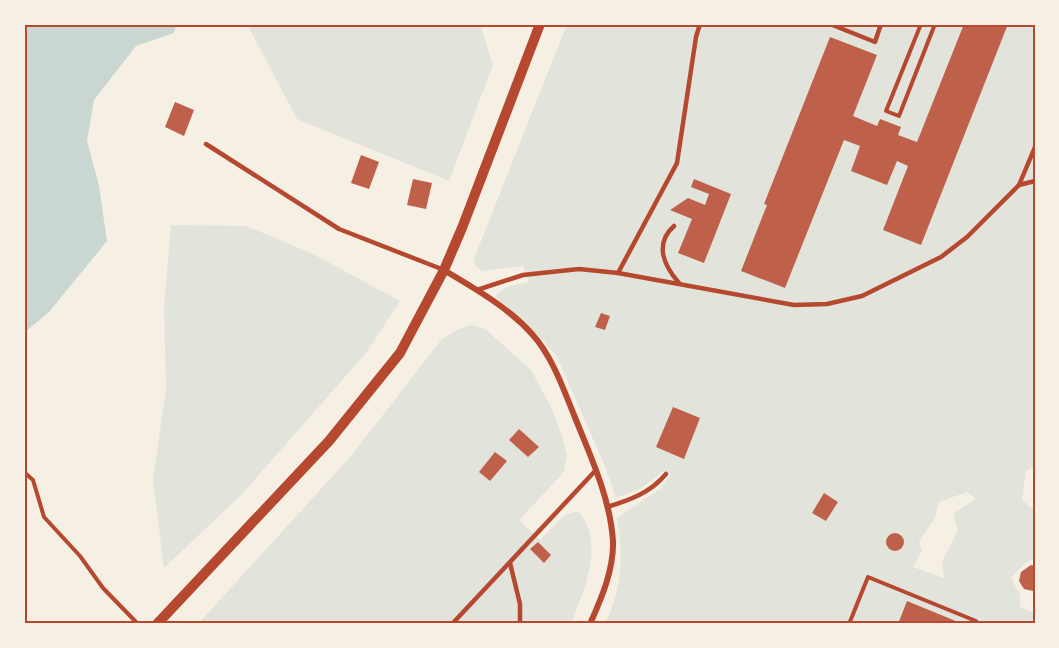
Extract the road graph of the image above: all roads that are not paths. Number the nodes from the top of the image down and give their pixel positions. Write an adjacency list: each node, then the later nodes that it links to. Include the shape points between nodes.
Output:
1 (540, 24): 10 (street)
2 (700, 24): 11 (lane, via 677,164)
3 (830, 24): 4 (lane, via 875,42)
4 (881, 24)
5 (206, 144): 10 (lane, via 339,229)
6 (1035, 147): 8 (lane)
7 (1035, 181): 8 (lane)
8 (1019, 185): 12 (lane, via 967,237 941,256 862,296 826,304 794,305)
9 (674, 226): 12 (lane, via 661,249)
10 (444, 270): 13 (street); 18 (street, via 413,331 386,372 329,441)
11 (618, 273): 12 (lane); 13 (lane, via 579,269 523,276)
12 (679, 284)
13 (477, 290): 14 (street, via 505,309 544,350)
14 (596, 470): 16 (street); 17 (lane)
15 (666, 474): 16 (lane, via 632,500)
16 (607, 507): 21 (street, via 613,542 611,567)
17 (510, 563): 19 (lane); 20 (lane, via 520,604)
18 (157, 624)
19 (452, 624)
20 (520, 624)
21 (590, 624)

